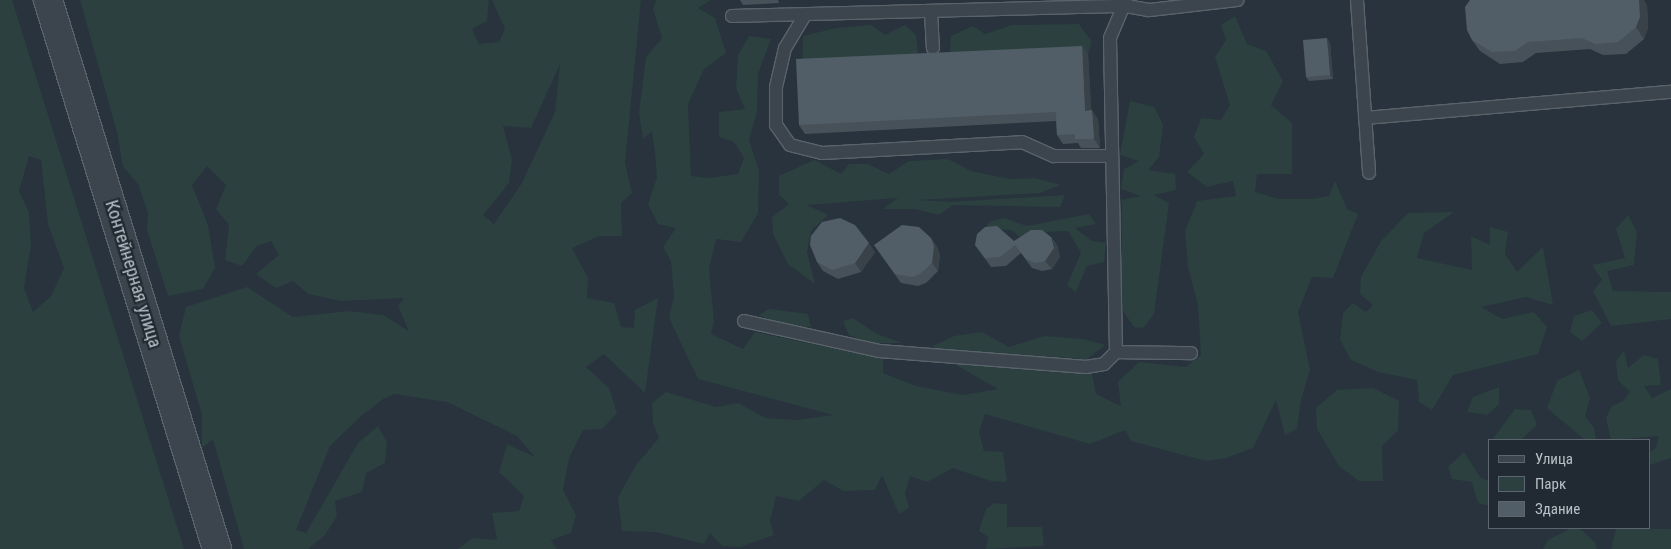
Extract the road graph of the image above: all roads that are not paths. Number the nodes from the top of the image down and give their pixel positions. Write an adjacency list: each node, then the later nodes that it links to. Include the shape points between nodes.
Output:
1 (48, 0): 17 (street, Контейнерная улица)
2 (1237, 0): 4 (lane, via 1149,10)
3 (1356, 0): 11 (lane)
4 (1126, 3): 5 (lane); 12 (lane, via 1110,38)
5 (1036, 5): 6 (lane)
6 (931, 12): 7 (lane); 9 (lane)
7 (805, 15): 8 (lane); 12 (lane, via 785,48 776,87 776,125 790,145 822,153 1022,142 1054,156)
8 (732, 16)
9 (933, 48)
10 (1671, 92): 11 (lane)
11 (1365, 118): 13 (lane)
12 (1112, 156): 15 (lane)
13 (1369, 173)
14 (744, 320): 15 (lane, via 879,351 1086,367 1104,364)
15 (1116, 352): 16 (lane)
16 (1191, 353)
17 (217, 549)

